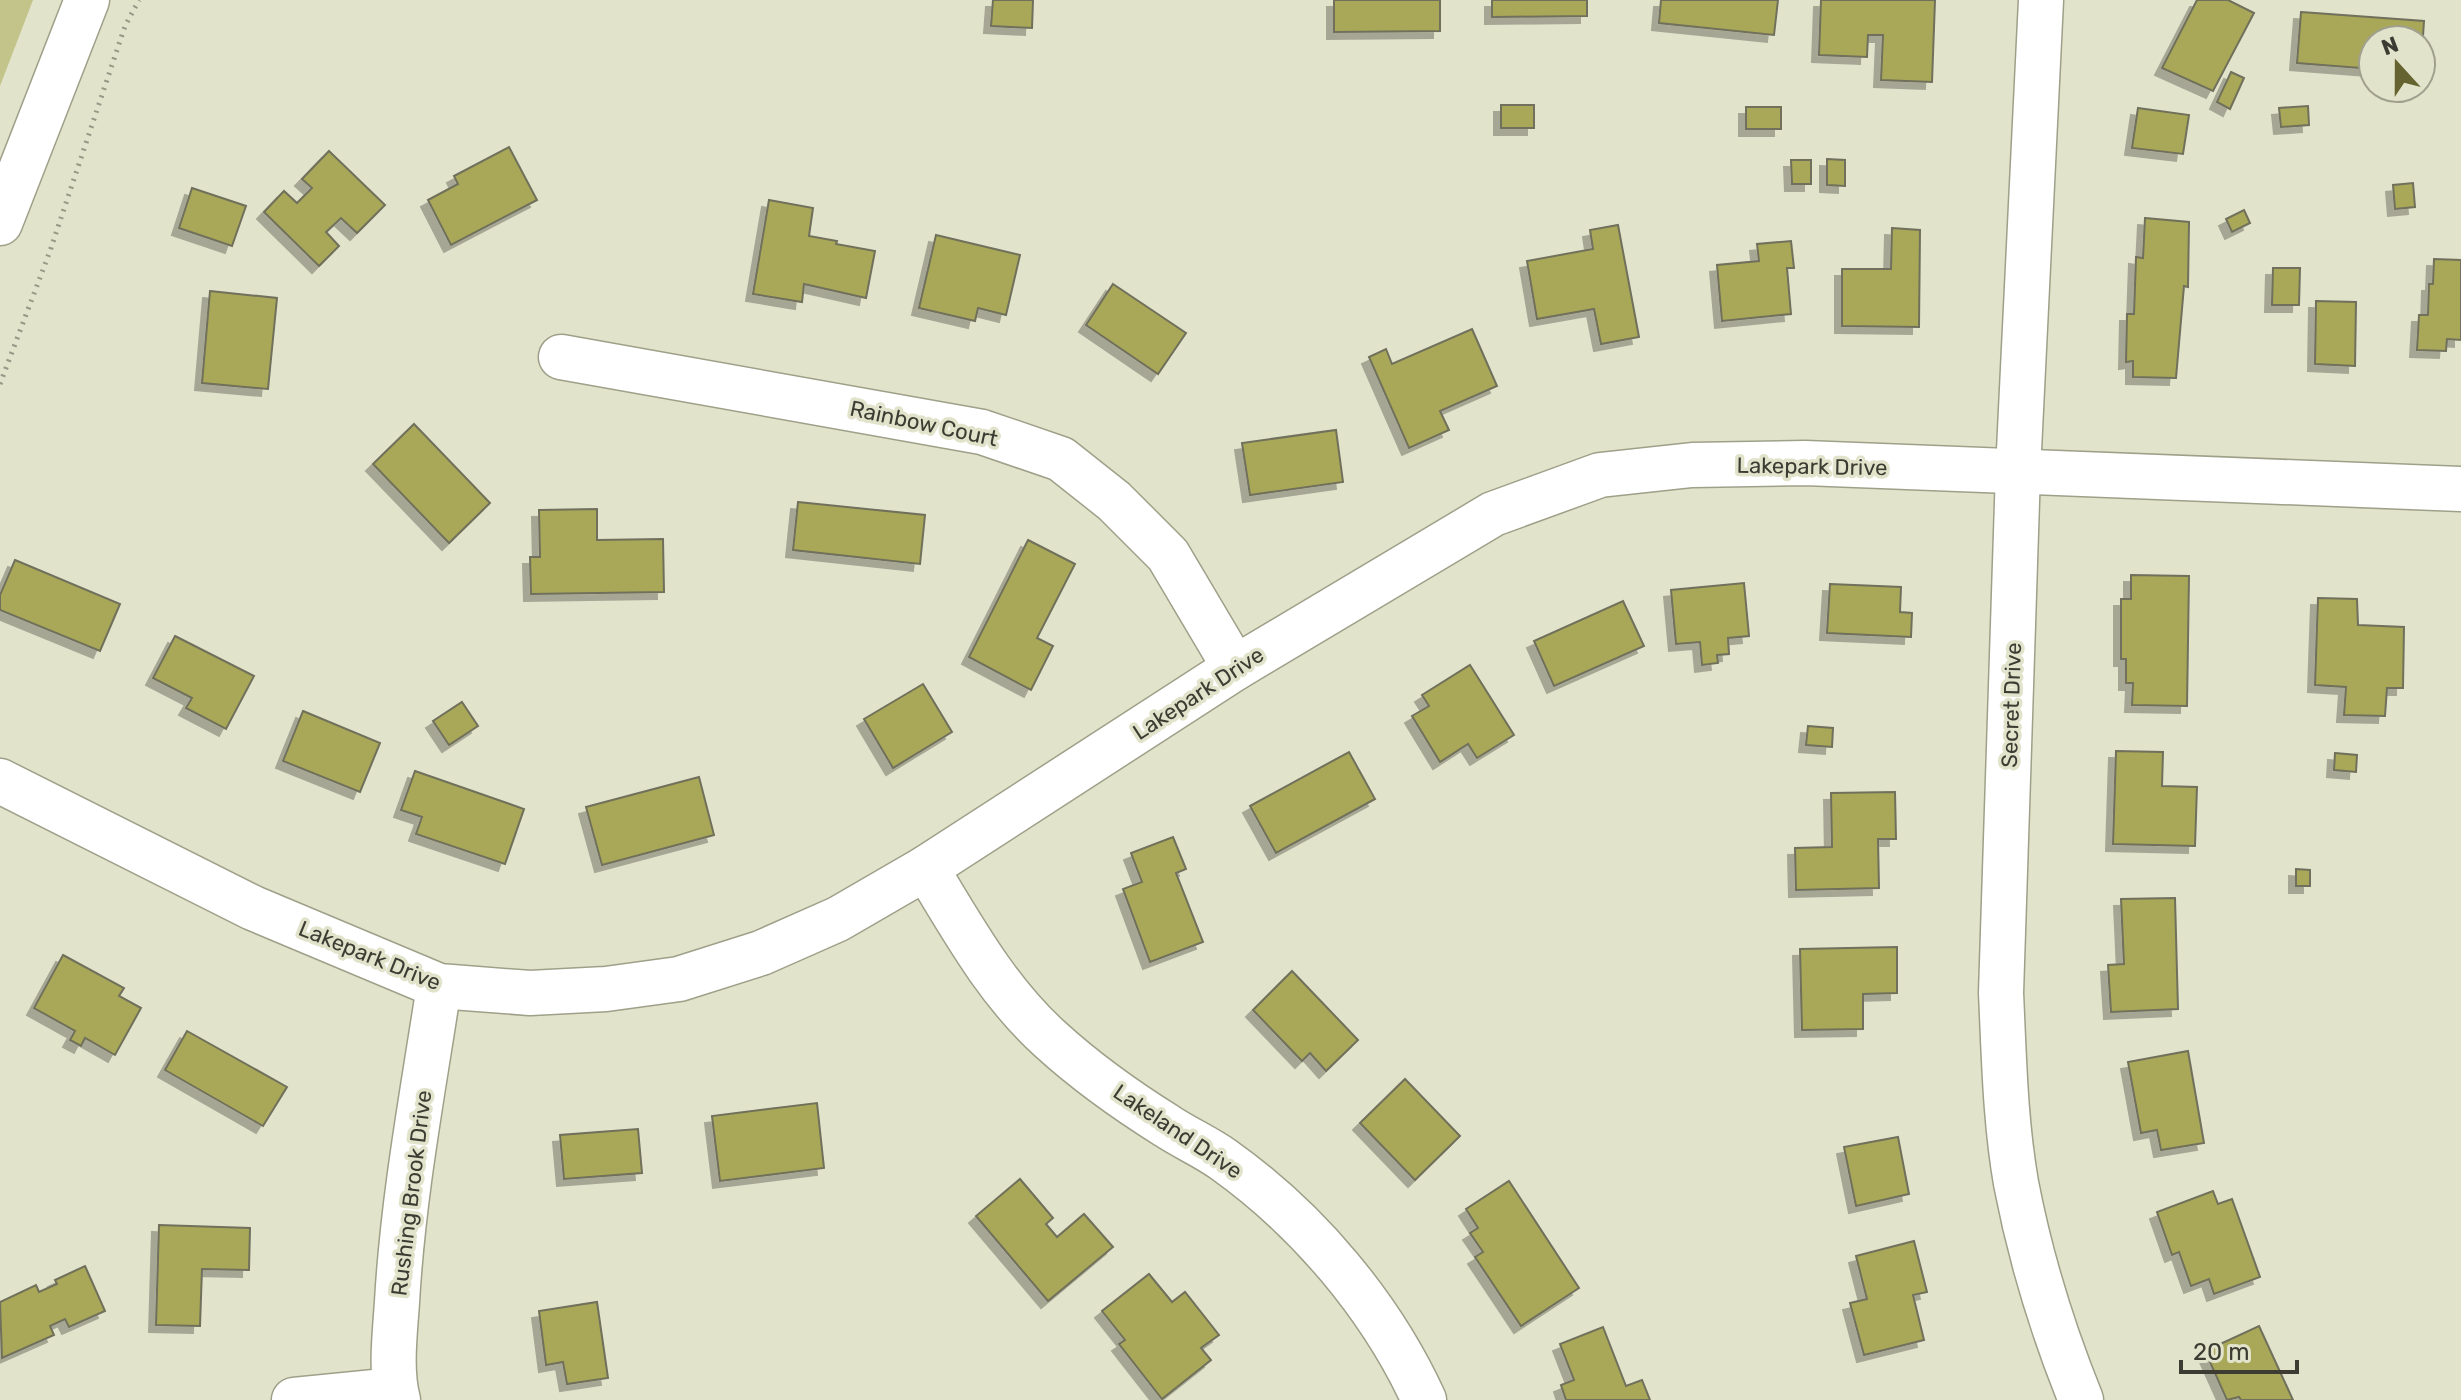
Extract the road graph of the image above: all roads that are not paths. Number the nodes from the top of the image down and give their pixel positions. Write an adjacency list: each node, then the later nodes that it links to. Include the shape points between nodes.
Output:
1 (87, 0): 3 (street)
2 (2041, 0): 5 (street, Secret Drive)
3 (0, 223)
4 (561, 357): 7 (street, Rainbow Court, via 982,432 1061,459 1114,501 1168,555)
5 (2018, 471): 6 (street, Lakepark Drive); 7 (street, Lakepark Drive, via 1777,464 1692,465 1600,475 1493,514); 14 (street, Secret Drive, via 2001,993 2004,1079 2016,1182 2042,1284)
6 (2461, 489)
7 (1235, 668): 9 (street, Lakepark Drive)
8 (0, 781): 10 (street, Lakepark Drive, via 253,908)
9 (926, 868): 10 (street, Lakepark Drive, via 838,919 761,953 679,979 530,993); 13 (street, Lakeland Drive, via 1011,1000 1051,1040 1166,1126 1223,1159 1321,1248 1384,1327)
10 (439, 986): 11 (street, Rushing Brook Drive, via 403,1220 395,1336)
11 (397, 1395): 12 (street)
12 (294, 1400)
13 (1424, 1400)
14 (2081, 1400)

